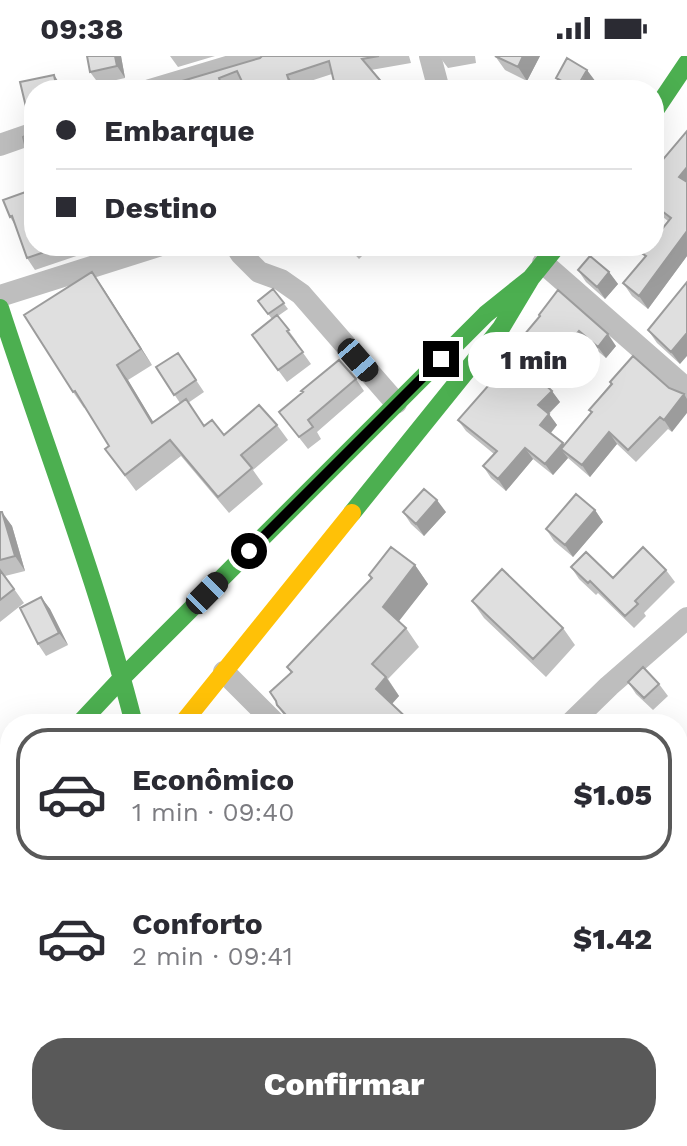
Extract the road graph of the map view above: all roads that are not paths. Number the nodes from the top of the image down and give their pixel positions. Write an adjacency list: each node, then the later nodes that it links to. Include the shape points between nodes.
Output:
1 (264, 56): 4 (street)
2 (430, 56): 5 (street)
3 (687, 63): 6 (main road)
4 (184, 80)
5 (436, 80)
6 (664, 97)
7 (24, 137): 8 (street)
8 (0, 145)
9 (126, 256): 12 (street)
10 (243, 256): 15 (street, via 259,272 301,294)
11 (547, 256): 14 (street); 15 (main road); 17 (main road, via 501,328)
12 (0, 296)
13 (2, 321): 18 (main road, via 92,573)
14 (687, 389)
15 (396, 403): 18 (main road)
16 (687, 618): 23 (street)
17 (224, 672): 21 (main road); 22 (street)
18 (123, 677): 19 (main road); 20 (main road)
19 (88, 714)
20 (132, 714)
21 (190, 714)
22 (266, 714)
23 (580, 714)

